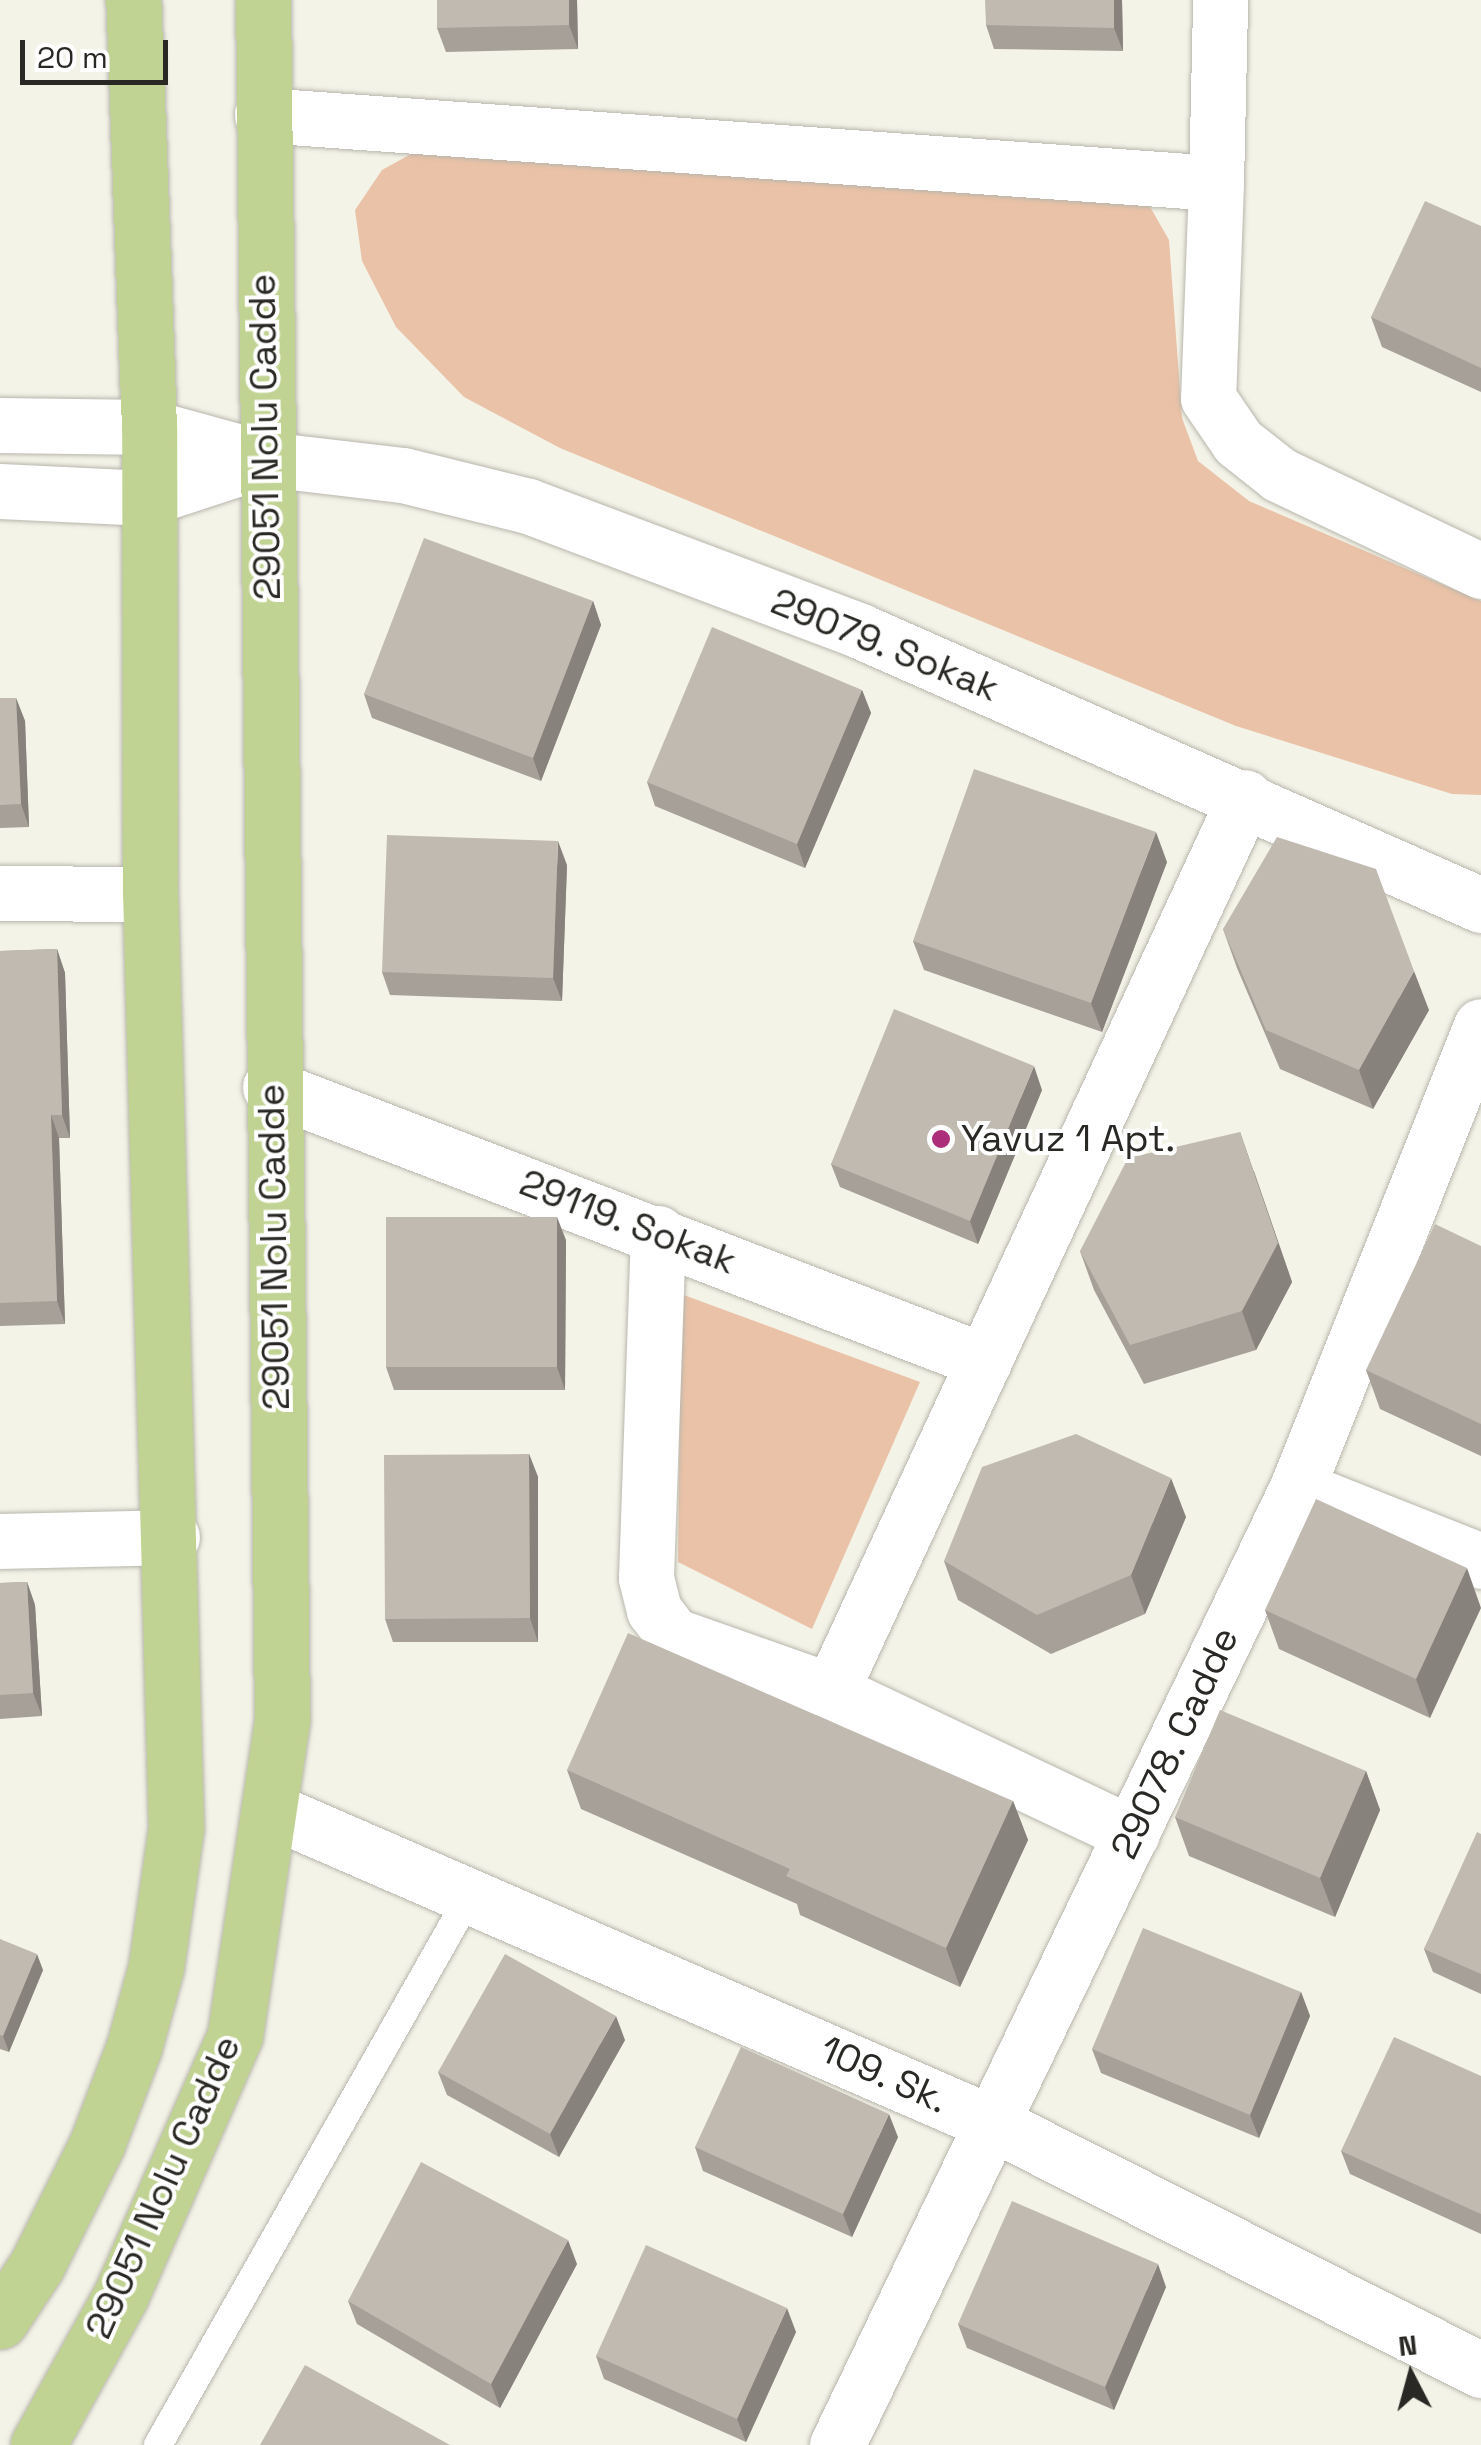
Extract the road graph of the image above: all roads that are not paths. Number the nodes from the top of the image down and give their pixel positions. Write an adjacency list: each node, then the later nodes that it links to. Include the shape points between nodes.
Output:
1 (133, 0): 7 (main road, 29051 Nolu Cadde)
2 (263, 0): 4 (main road, 29051 Nolu Cadde)
3 (1220, 0): 5 (street)
4 (262, 115): 5 (street); 8 (main road, 29051 Nolu Cadde)
5 (1216, 183): 11 (street, via 1208,398 1238,442 1280,476)
6 (0, 425): 7 (street, 29079. Sokak)
7 (149, 427): 8 (street, 29079. Sokak); 10 (main road, 29051 Nolu Cadde)
8 (266, 459): 10 (street); 12 (street, 29079. Sokak, via 404,475 528,506 860,631); 17 (main road, 29051 Nolu Cadde)
9 (0, 490): 10 (street)
10 (147, 498): 14 (main road, 29051 Nolu Cadde)
11 (1481, 571)
12 (1245, 797): 15 (street, 29079. Sokak); 19 (street)
13 (0, 893): 14 (street)
14 (150, 894): 21 (main road, 29051 Nolu Cadde)
15 (1481, 906)
16 (1481, 1026): 20 (street, 29078. Cadde)
17 (270, 1087): 18 (street, 29119. Sokak); 25 (main road, 29051 Nolu Cadde, via 282,1532 282,1720)
18 (658, 1233): 19 (street, 29119. Sokak); 24 (street, via 646,1578 654,1610 673,1635)
19 (984, 1361): 24 (street)
20 (1297, 1488): 23 (street); 26 (street, 29078. Cadde)
21 (172, 1537): 22 (street); 29 (main road, 29051 Nolu Cadde, via 176,1828 156,1967 98,2144 37,2265)
22 (0, 1541)
23 (1481, 1561)
24 (832, 1692): 26 (street)
25 (273, 1812): 27 (street, 109. Sk.); 31 (main road, 29051 Nolu Cadde, via 235,2035 120,2295)
26 (1132, 1834): 28 (street, 29078. Cadde)
27 (470, 1895): 28 (street, 109. Sk.); 32 (lane)
28 (994, 2124): 30 (street, 109. Sk.); 33 (street, 29078. Cadde)
29 (0, 2321)
30 (1481, 2370)
31 (38, 2445)
32 (158, 2445)
33 (837, 2445)

